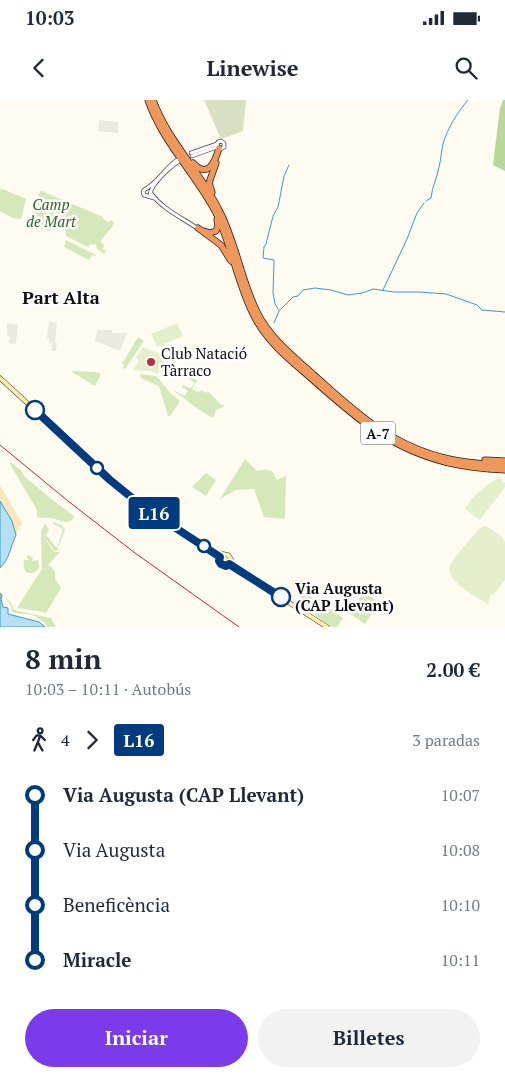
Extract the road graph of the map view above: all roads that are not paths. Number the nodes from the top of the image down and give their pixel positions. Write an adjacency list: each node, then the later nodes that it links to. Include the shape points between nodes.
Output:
1 (148, 100): 8 (highway, A-7, via 165,137)
2 (153, 100): 3 (highway, A-7)
3 (169, 135): 4 (highway, via 194,165 202,169 213,165); 9 (highway, A-7)
4 (219, 147): 5 (street); 7 (street)
5 (191, 154)
6 (178, 161): 10 (street, via 149,192 170,211)
7 (216, 163): 9 (highway, via 210,183)
8 (203, 192): 10 (highway, via 218,226 210,233); 11 (highway, A-7, via 224,232)
9 (218, 208): 12 (highway, A-7, via 252,301)
10 (198, 228): 11 (highway, via 225,251)
11 (243, 291): 12 (highway, A-7, via 254,316)
12 (269, 335): 13 (highway, A-7)
13 (277, 344): 15 (highway, A-7, via 365,420); 18 (highway, A-7, via 350,413 383,437 430,458)
14 (0, 378): 19 (main road, via 110,480 142,506)
15 (416, 448): 16 (highway, via 466,460); 17 (highway, A-7, via 448,458)
16 (505, 461)
17 (505, 466)
18 (505, 472)
19 (220, 557): 20 (main road, via 221,564); 20 (main road, via 228,555)
20 (231, 565): 21 (main road)
21 (327, 627)

